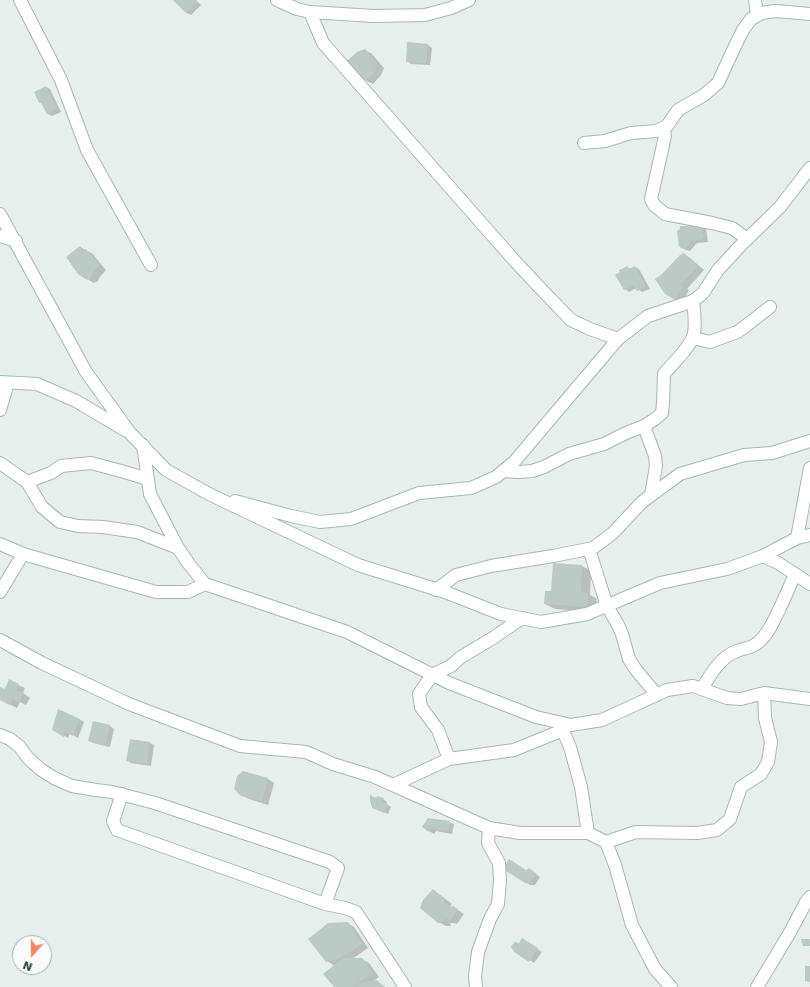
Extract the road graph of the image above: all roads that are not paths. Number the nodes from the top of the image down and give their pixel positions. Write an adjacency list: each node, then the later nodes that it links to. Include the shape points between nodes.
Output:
1 (20, 0): 15 (street, via 61,80 88,150)
2 (278, 0): 5 (street)
3 (469, 0): 5 (street, via 425,16)
4 (755, 0): 7 (street)
5 (310, 12): 19 (street, via 322,43 540,289 572,320)
6 (810, 14): 7 (street, via 776,12)
7 (757, 15): 8 (street, via 744,30 718,83 704,95 678,110)
8 (663, 128): 9 (street); 13 (street, via 665,136 651,199 654,204 665,214 732,228)
9 (584, 143)
10 (810, 168): 13 (street, via 780,207)
11 (0, 214): 14 (street)
12 (0, 236): 14 (street)
13 (747, 239): 16 (street, via 718,270 703,293)
14 (16, 241): 23 (street, via 86,372)
15 (151, 265)
16 (693, 301): 18 (street); 19 (street, via 648,316)
17 (770, 307): 18 (street, via 737,332 710,342)
18 (693, 338): 22 (street, via 664,374 662,413)
19 (618, 339): 28 (street, via 514,462)
20 (4, 383): 21 (street); 23 (street, via 37,384 76,401)
21 (0, 410)
22 (644, 426): 28 (street, via 604,444 569,454 544,468 519,472); 32 (street, via 655,456 656,466)
23 (130, 432): 25 (street)
24 (810, 441): 32 (street, via 772,453 744,455 680,474)
25 (143, 445): 29 (street); 31 (street, via 166,470)
26 (0, 463): 30 (street)
27 (810, 468): 34 (street)
28 (503, 471): 31 (street, via 496,477 471,488 419,493 351,519 320,522)
29 (148, 479): 30 (street, via 91,463 61,466 51,473); 36 (street, via 150,494)
30 (27, 482): 36 (street, via 42,507 60,522 137,532)
31 (209, 494): 43 (street, via 358,565)
32 (651, 495): 37 (street, via 613,533)
33 (810, 536): 34 (street)
34 (797, 538): 39 (street)
35 (0, 544): 38 (street)
36 (178, 548): 41 (street)
37 (588, 549): 43 (street, via 491,566 456,575); 45 (street)
38 (23, 554): 41 (street, via 156,592 188,592); 44 (street)
39 (763, 556): 40 (street); 45 (street, via 727,568 660,583)
40 (795, 574): 42 (street); 49 (street, via 765,636 750,648 735,652 721,661)
41 (206, 584): 48 (street, via 347,632)
42 (810, 584)
43 (436, 590): 46 (street, via 501,614)
44 (0, 592)
45 (607, 606): 46 (street, via 587,614 541,622); 51 (street, via 622,634 629,659)
46 (522, 618): 48 (street, via 451,666)
47 (0, 640): 56 (street, via 129,704 240,746 306,752)
48 (432, 675): 53 (street); 55 (street, via 419,694 421,707 438,730)
49 (702, 689): 50 (street, via 734,699); 51 (street, via 693,686 666,690)
50 (764, 694): 52 (street); 60 (street, via 765,718 771,742 768,762 761,774 741,786 730,819 717,830 697,833 636,832)
51 (657, 695): 53 (street, via 602,720)
52 (810, 699)
53 (561, 726): 55 (street, via 514,750); 59 (street, via 581,786)
54 (0, 734): 57 (street, via 10,739 40,769 54,778 72,786)
55 (450, 759): 56 (street)
56 (393, 785): 58 (street)
57 (122, 794): 62 (street, via 113,821 117,830); 62 (street, via 330,862 338,868)
58 (489, 828): 59 (street, via 520,833); 64 (street, via 488,843 499,863 500,880 498,904 478,952)
59 (588, 833): 60 (street)
60 (606, 842): 65 (street, via 632,925 656,969)
61 (809, 901): 66 (street)
62 (325, 904): 63 (street, via 356,912)
63 (405, 987)
64 (476, 987)
65 (671, 987)
66 (758, 987)

